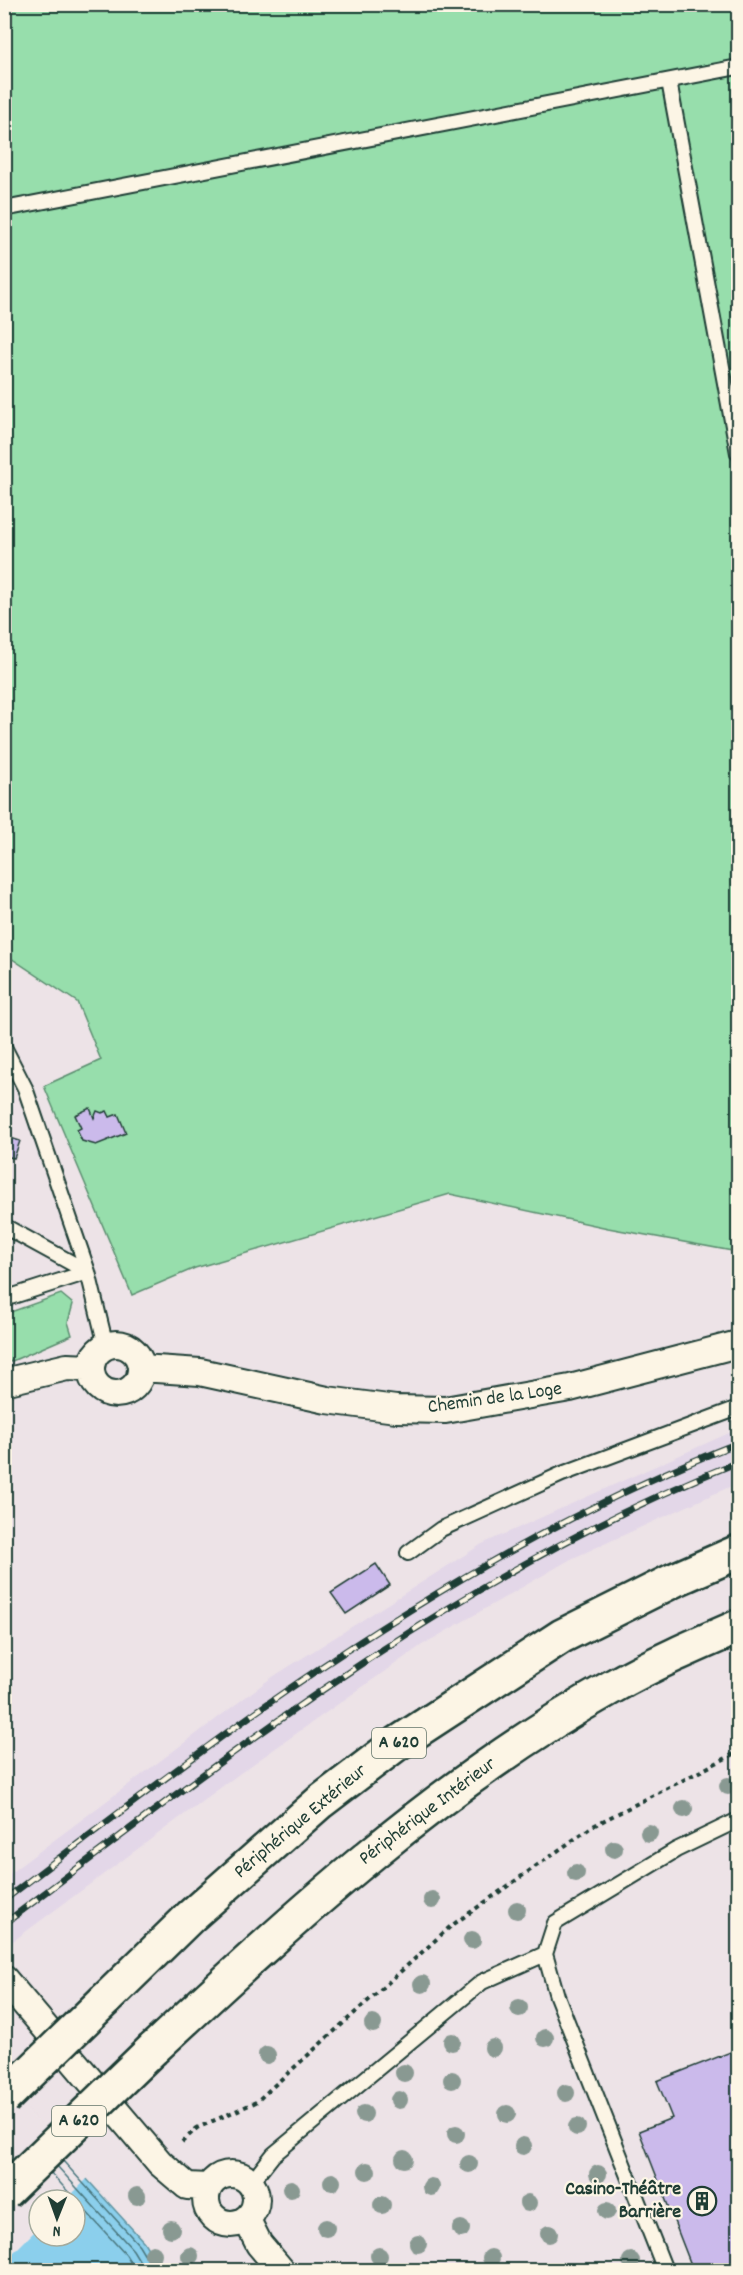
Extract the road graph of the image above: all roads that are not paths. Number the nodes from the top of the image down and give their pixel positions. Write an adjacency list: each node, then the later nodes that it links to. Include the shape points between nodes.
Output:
1 (738, 67): 2 (lane)
2 (669, 81): 3 (lane); 4 (lane)
3 (4, 209)
4 (738, 453)
5 (4, 1047): 7 (lane, via 26,1088)
6 (4, 1226): 7 (lane)
7 (88, 1272): 8 (lane); 10 (lane)
8 (4, 1299)
9 (738, 1344): 12 (street, Chemin de la Loge, via 570,1388 445,1410 396,1409 200,1372)
10 (106, 1346): 11 (street, via 92,1359); 12 (street, via 124,1345 133,1350)
11 (91, 1368): 12 (street, via 98,1386 116,1394 134,1386); 13 (street, via 67,1367)
12 (141, 1368)
13 (4, 1382)
14 (738, 1408): 16 (lane, via 562,1474 441,1529)
15 (738, 1552): 21 (highway, Périphérique Extérieur / A 620, bridge, via 562,1636 395,1745 312,1809 191,1916)
16 (408, 1553)
17 (738, 1627): 24 (highway, Périphérique Intérieur / A 620, bridge, via 612,1687 519,1744 391,1837 153,2049)
18 (738, 1820): 19 (lane, via 676,1850 555,1923)
19 (545, 1954): 22 (lane, via 482,1982 273,2155); 27 (lane, via 556,1996)
20 (4, 1979): 23 (street, via 160,2163 187,2186)
21 (4, 2098)
22 (251, 2183): 23 (street, via 237,2174 229,2174); 25 (street, via 257,2202)
23 (208, 2187): 25 (street, via 206,2204 214,2219 231,2225)
24 (4, 2193)
25 (247, 2220): 26 (street, via 259,2244)
26 (281, 2271)
27 (665, 2271)

